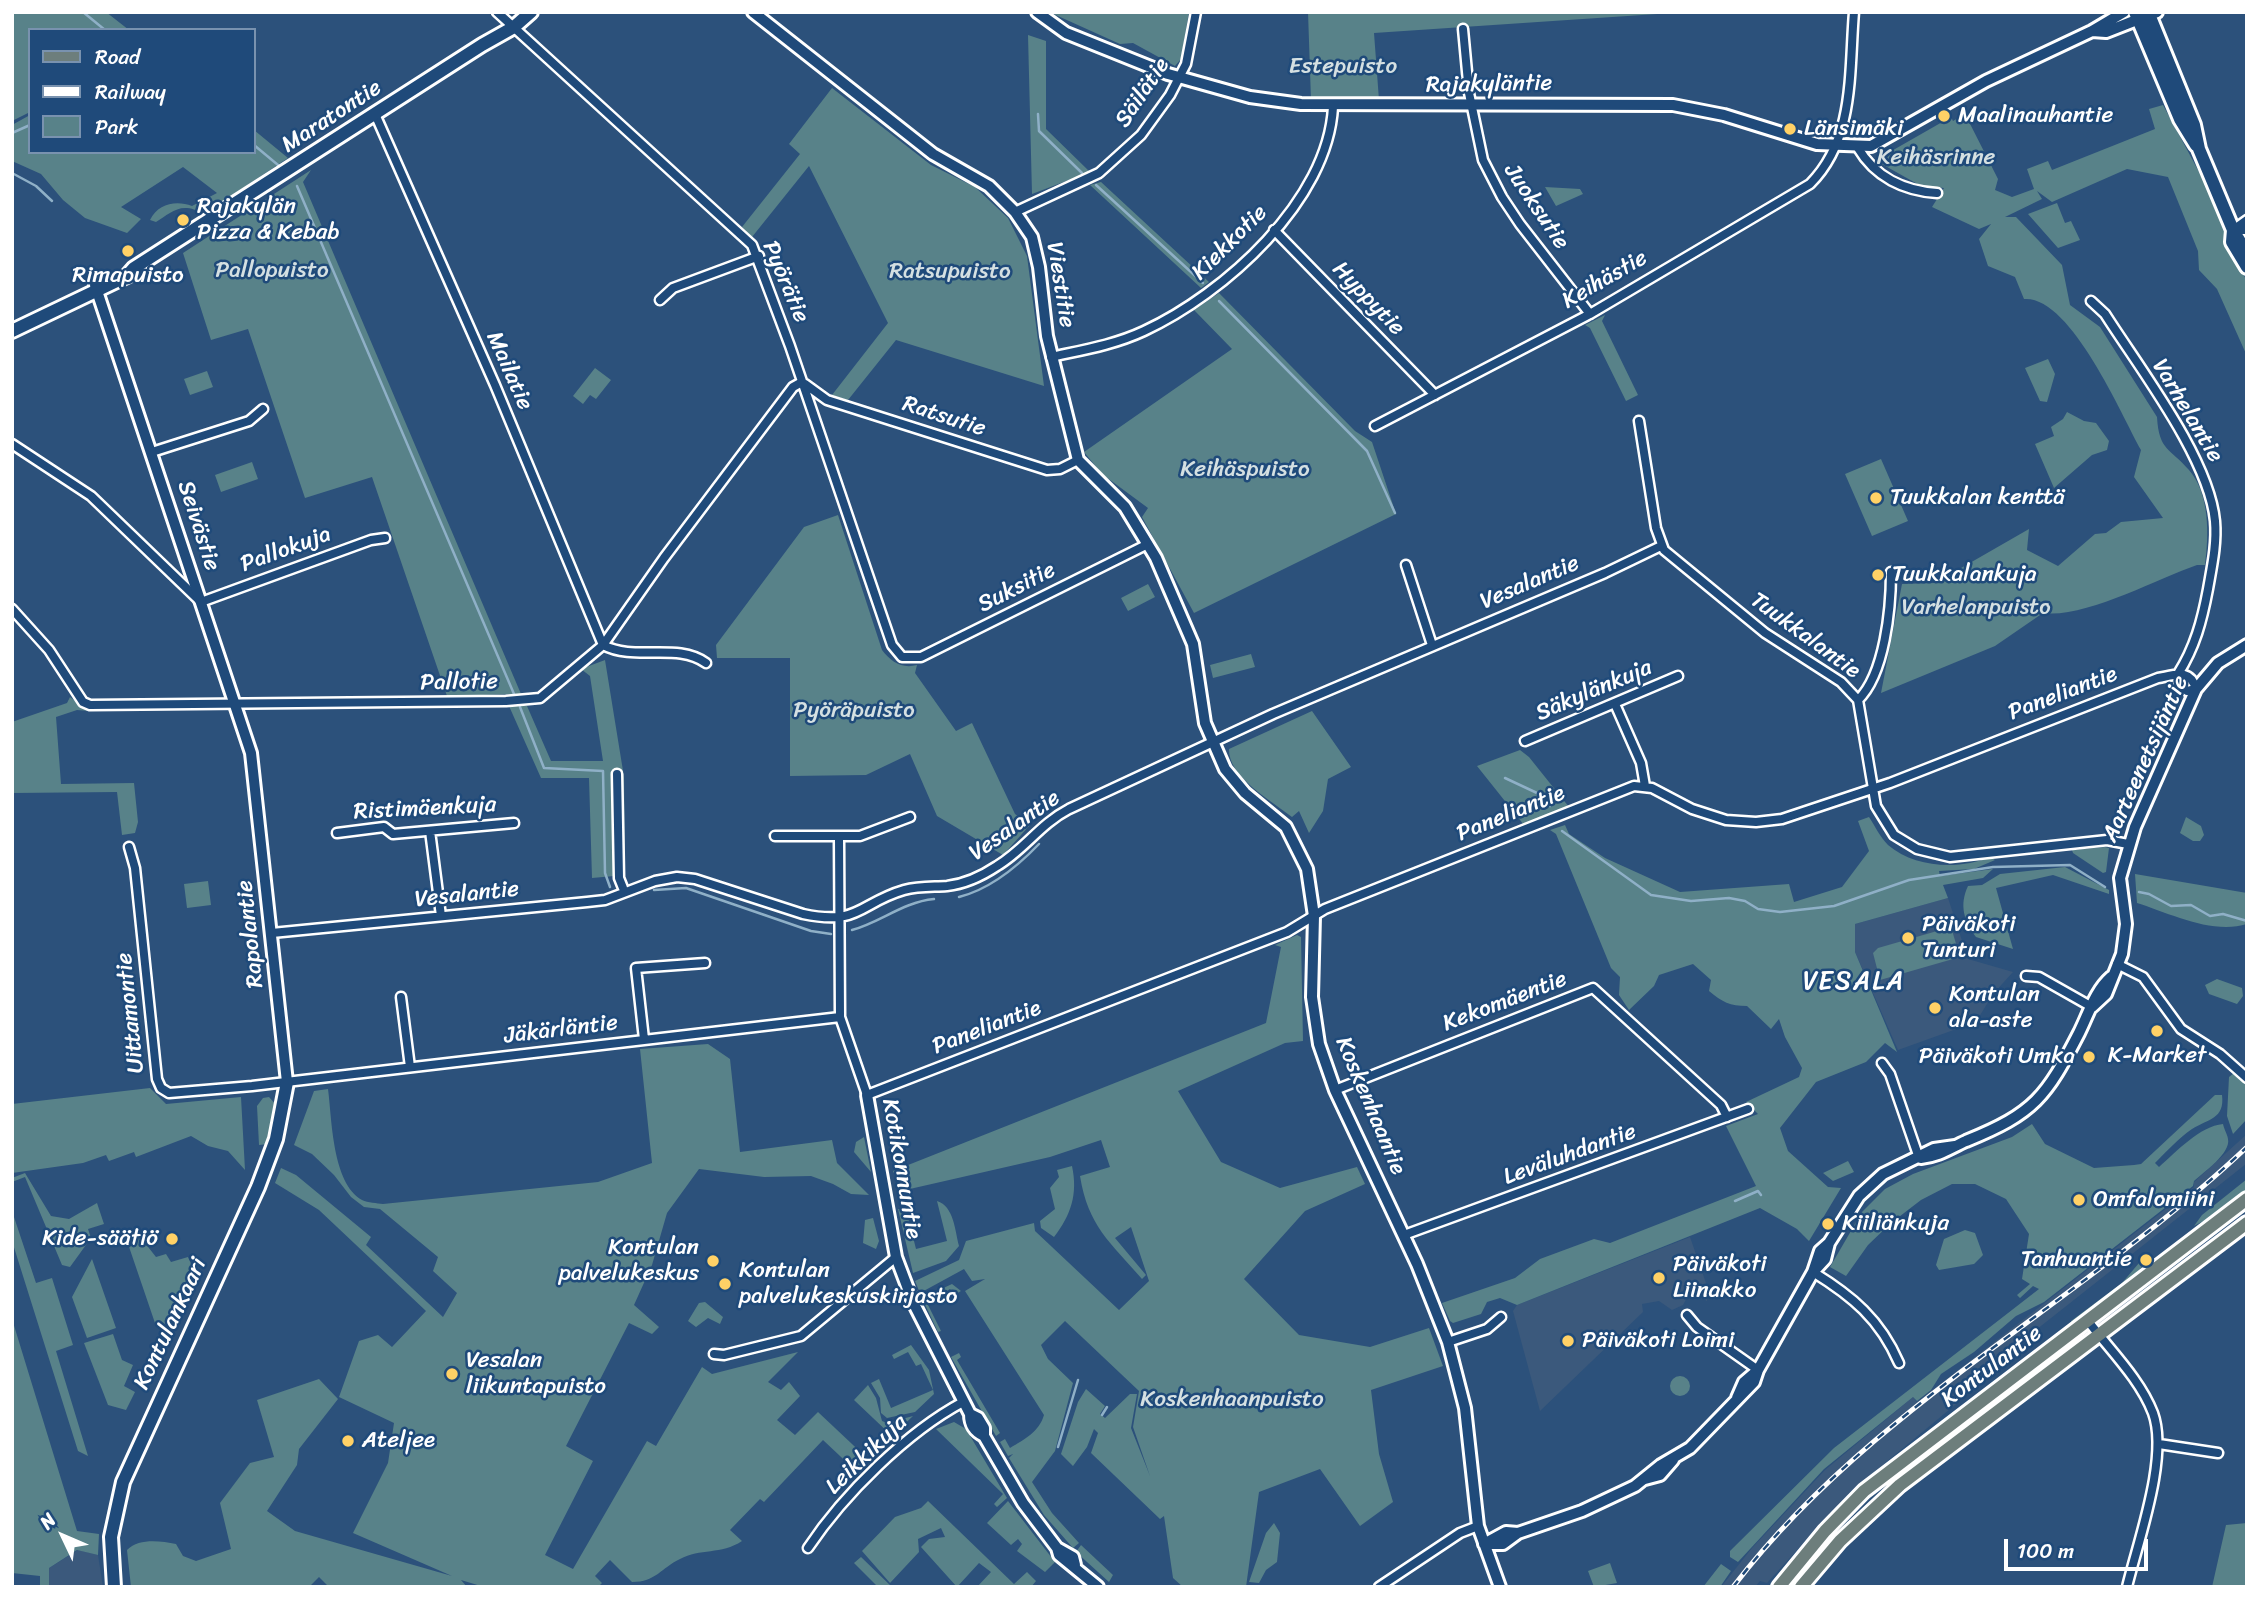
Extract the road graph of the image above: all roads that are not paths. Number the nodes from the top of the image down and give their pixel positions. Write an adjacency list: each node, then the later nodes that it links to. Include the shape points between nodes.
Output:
1 (497, 12): 10 (street, Pyörätie)
2 (519, 12): 10 (main road, Maratontie)
3 (531, 12): 10 (main road, Maratontie)
4 (753, 12): 20 (street, Viestitie, via 933,154 989,186)
5 (1037, 12): 13 (street, Rajakyläntie, via 1066,33)
6 (1195, 12): 13 (street, Säilätie, via 1190,54)
7 (1854, 12): 17 (street, via 1844,126)
8 (2124, 12): 12 (street)
9 (2146, 15): 12 (street, via 2106,32); 23 (main road)
10 (511, 24): 16 (main road, Maratontie); 26 (street, Pyörätie)
11 (1463, 29): 14 (street, Juoksutie)
12 (2092, 31): 18 (street, via 1986,82 1881,142)
13 (1178, 77): 15 (street, Rajakyläntie, via 1250,97); 20 (street, Säilätie, via 1156,116 1122,155 1099,173)
14 (1472, 106): 15 (street, Rajakyläntie); 17 (street, Rajakyläntie, via 1674,105); 31 (street, Juoksutie, via 1483,160 1502,198)
15 (1333, 107): 22 (street, Kiekkotie, via 1329,138)
16 (375, 114): 28 (main road, Maratontie); 49 (street, Mailatie)
17 (1837, 146): 18 (street, Rajakyläntie); 31 (street, Keihästie, via 1810,184)
18 (1858, 148): 19 (street, via 1884,177)
19 (1937, 193)
20 (1015, 212): 33 (street, Viestitie, via 1035,247)
21 (2247, 220): 23 (street)
22 (1274, 230): 33 (street, Kiekkotie, via 1219,286 1176,314 1114,343); 35 (street, Hyppytie)
23 (2233, 230): 24 (street); 25 (main road); 27 (main road, via 2234,247)
24 (2247, 230)
25 (2247, 253)
26 (759, 256): 29 (street, via 673,288); 34 (street, Pyörätie)
27 (2247, 267)
28 (96, 289): 32 (main road, Maratontie, via 69,298 60,308); 40 (street, Seivästie)
29 (660, 300)
30 (2091, 301): 54 (street, Varhelantie, via 2105,314 2195,457 2210,494 2214,555 2197,639)
31 (1590, 314): 35 (street, Keihästie)
32 (12, 331)
33 (1051, 357): 41 (street, Viestitie)
34 (803, 382): 41 (street, Ratsutie, via 827,400 1047,470); 49 (street, Pallotie, via 786,395); 52 (street, Pyörätie, via 892,645)
35 (1435, 395): 38 (street, Keihästie)
36 (263, 410): 40 (street, via 249,421)
37 (1639, 421): 44 (street)
38 (1375, 426)
39 (12, 444): 47 (street, via 91,496)
40 (152, 452): 47 (street, Seivästie)
41 (1078, 460): 43 (street, via 1125,507)
42 (386, 538): 47 (street, Pallokuja)
43 (1148, 544): 52 (street, Suksitie, via 921,657); 61 (street, Koskenhaantie, via 1184,619)
44 (1661, 546): 50 (street, Vesalantie); 57 (street, Tuukkalantie, via 1765,633 1841,682)
45 (1406, 565): 50 (street)
46 (1891, 572): 57 (street, via 1876,675)
47 (201, 602): 58 (street, Seivästie)
48 (12, 609): 58 (street, Pallotie, via 49,650 83,702 90,705)
49 (603, 645): 53 (street, via 622,653 693,654); 58 (street, Pallotie, via 547,693 529,701)
50 (1432, 645): 61 (street, Vesalantie)
51 (2247, 645): 56 (street, Aarteenetsijäntie, via 2218,663)
52 (902, 657)
53 (706, 663)
54 (2178, 674): 56 (street, via 2187,691); 65 (street, Paneliantie)
55 (1678, 676): 59 (street, Säkylänkuja)
56 (2196, 689): 72 (street, Aarteenetsijäntie)
57 (1858, 700): 65 (street, Tuukkalantie)
58 (234, 703): 63 (street, Seivästie, via 247,737)
59 (1615, 704): 60 (street, Säkylänkuja); 64 (street, via 1641,763)
60 (1525, 741)
61 (1212, 743): 76 (street, Koskenhaantie, via 1237,785 1291,835 1309,875); 77 (street, Vesalantie, via 1053,818 982,875 949,886 901,891)
62 (617, 774): 74 (street)
63 (255, 782): 78 (street, Rapolantie)
64 (1645, 786): 65 (street, Paneliantie, via 1703,814 1745,822 1782,819); 76 (street, Paneliantie, via 1627,789)
65 (1872, 789): 72 (street, Tuukkalantie, via 1876,806 1894,835 1936,855 1968,856 2107,840)
66 (910, 817): 71 (street, via 865,835)
67 (514, 823): 68 (street, Ristimäenkuja)
68 (430, 831): 69 (street, Ristimäenkuja, via 393,834 384,827); 75 (street)
69 (337, 833)
70 (775, 836): 71 (street)
71 (839, 837): 77 (street, Kotikonnuntie)
72 (2128, 844): 80 (street, Aarteenetsijäntie, via 2123,869 2125,937)
73 (129, 847): 89 (street, Uittamontie, via 161,1088 172,1094)
74 (623, 888)
75 (441, 916): 77 (street, Vesalantie, via 605,900 677,877 803,914); 78 (street, Vesalantie)
76 (1314, 916): 90 (street, Koskenhaantie, via 1314,1020); 91 (street, Paneliantie, via 1287,932)
77 (840, 918): 84 (street, Kotikonnuntie)
78 (272, 933): 89 (street, Rapolantie)
79 (705, 963): 85 (street, via 636,968)
80 (2118, 964): 83 (street, Aarteenetsijäntie, via 2098,990); 88 (street, via 2147,981 2181,1028)
81 (2025, 976): 83 (street, via 2039,977)
82 (401, 997): 87 (street)
83 (2092, 1007): 94 (street, Aarteenetsijäntie, via 2055,1080 2036,1103 2006,1125)
84 (840, 1017): 85 (street, Jäkärläntie); 91 (street, Kotikonnuntie)
85 (645, 1039): 87 (street, Jäkärläntie)
86 (1882, 1063): 94 (street)
87 (410, 1067): 89 (street, Jäkärläntie)
88 (2247, 1078)
89 (287, 1082): 115 (main road, Kontulankaari, via 276,1139 258,1187 123,1482 111,1537)
90 (1335, 1090): 93 (street, Kekomäentie, via 1593,988 1721,1105); 97 (street, Koskenhaantie)
91 (867, 1095): 98 (street, Kotikonnuntie)
92 (1748, 1109): 93 (street, Leväluhdantie)
93 (1727, 1117): 97 (street, Leväluhdantie)
94 (1919, 1158): 99 (street, Aarteenetsijäntie, via 1870,1185 1820,1251)
95 (2247, 1199): 102 (main road, Kontulantie)
96 (2247, 1223): 103 (main road, Kontulantie)
97 (1404, 1235): 104 (street, Koskenhaantie)
98 (896, 1256): 105 (street, via 801,1336); 108 (street, Kotikonnuntie, via 913,1302)
99 (1813, 1272): 106 (street, via 1856,1299); 107 (street, Aarteenetsijäntie)
100 (1687, 1315): 107 (street)
101 (1501, 1317): 104 (street, via 1488,1329)
102 (2088, 1321): 103 (street); 114 (main road, Kontulantie, via 1864,1491)
103 (2099, 1335): 109 (street, via 2144,1395); 119 (main road, Kontulantie, via 1900,1485 1840,1541)
104 (1448, 1342): 111 (street, Koskenhaantie, via 1465,1408)
105 (714, 1354)
106 (1899, 1363)
107 (1758, 1370): 112 (street, Aarteenetsijäntie, via 1705,1433 1644,1479 1597,1505 1518,1533 1499,1545)
108 (963, 1402): 113 (street, Leikkikuja, via 908,1438 823,1526); 116 (street, Kotikonnuntie, via 984,1428 984,1436 1023,1503 1057,1548 1065,1549)
109 (2159, 1444): 110 (street); 120 (street)
110 (2218, 1453)
111 (1478, 1526): 112 (street, Koskenhaantie); 117 (street)
112 (1484, 1544): 118 (street, Koskenhaantie)
113 (808, 1548)
114 (1780, 1586)
115 (114, 1587)
116 (1098, 1587)
117 (1379, 1587)
118 (1500, 1587)
119 (1801, 1587)
120 (2127, 1587)

